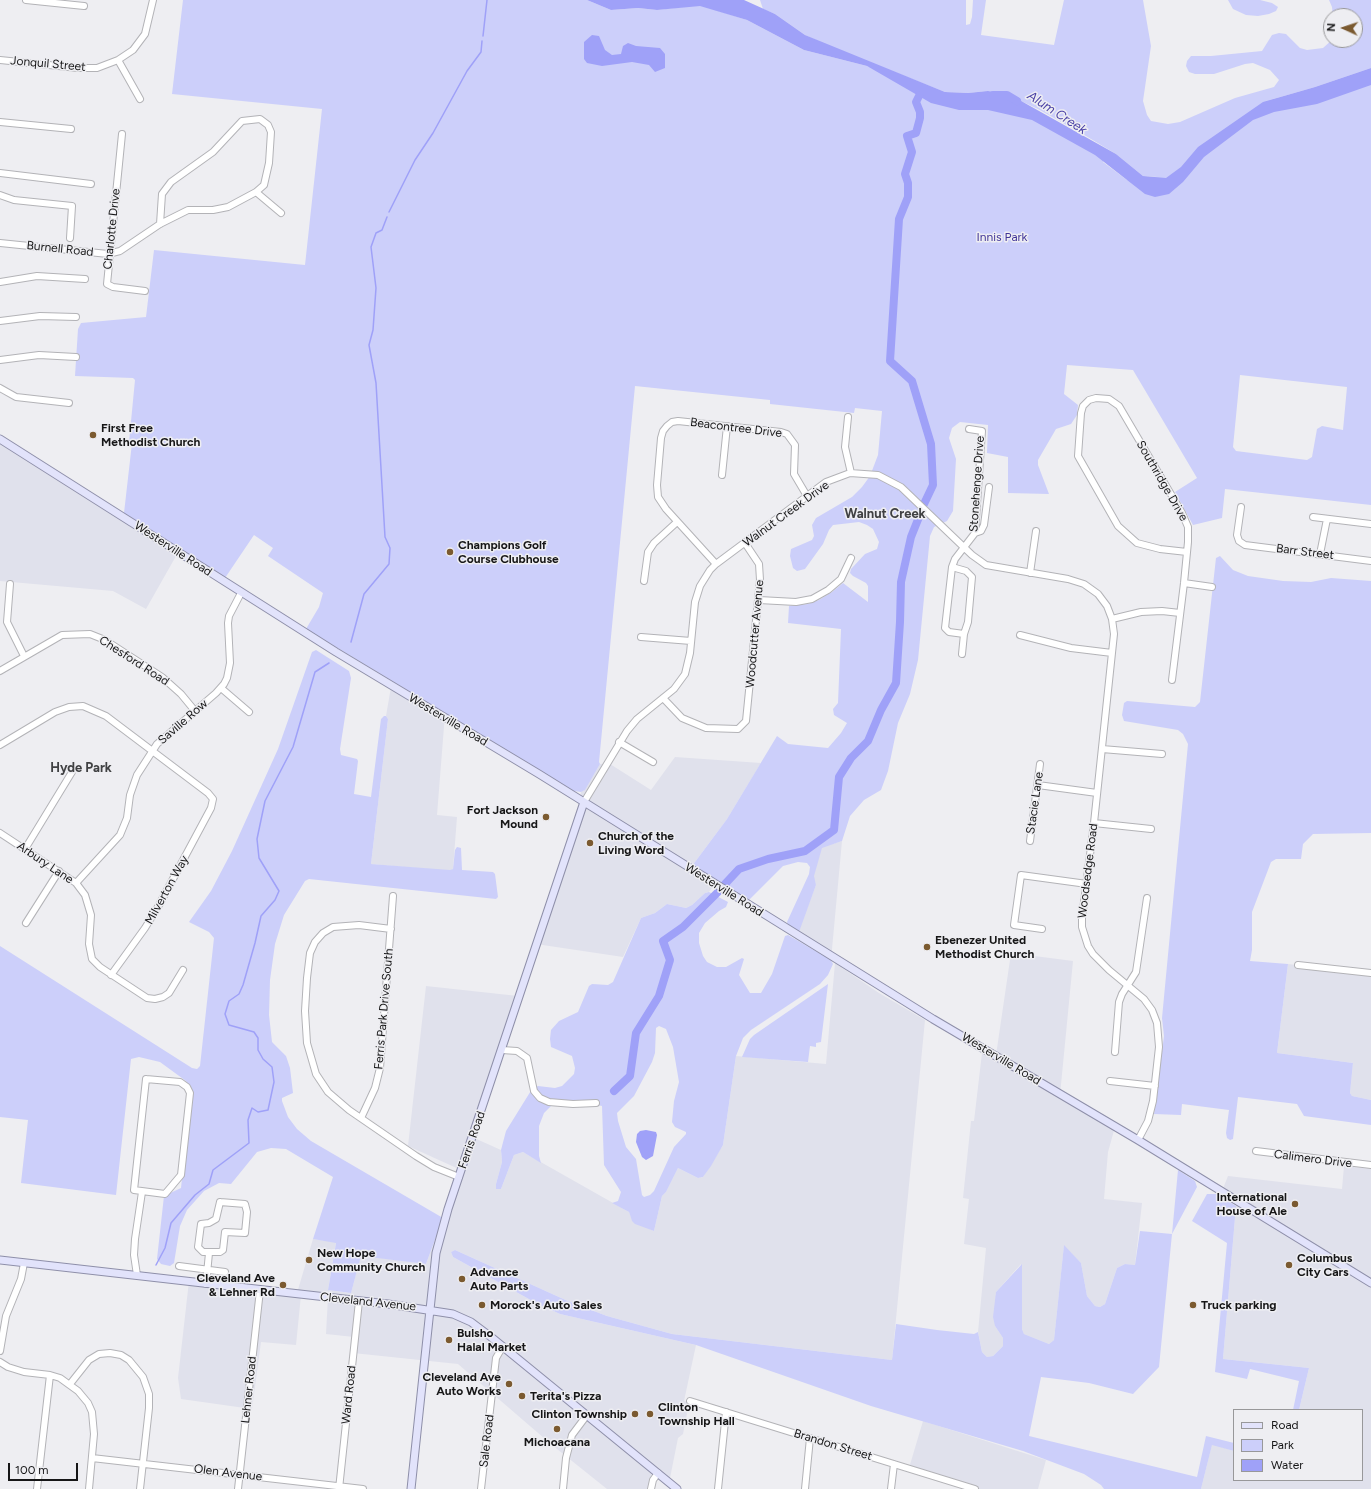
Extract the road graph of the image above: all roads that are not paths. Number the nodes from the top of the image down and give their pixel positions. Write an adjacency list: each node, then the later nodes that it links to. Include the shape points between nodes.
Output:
1 (26, 0): 3 (street)
2 (153, 0): 5 (street, Jonquil Street, via 145,34 133,50)
3 (84, 6)
4 (0, 60): 5 (street, Jonquil Street, via 97,68)
5 (118, 60): 6 (street)
6 (140, 100)
7 (0, 122): 8 (street)
8 (71, 129)
9 (122, 134): 18 (street, Charlotte Drive)
10 (0, 173): 11 (street)
11 (90, 184)
12 (256, 192): 14 (street); 15 (street, Burnell Road, via 228,207 188,210); 15 (street, via 264,185 267,176 271,132 268,125 260,119 242,121 213,152 171,182 162,194)
13 (0, 195): 16 (street, via 14,200 72,206)
14 (281, 213)
15 (160, 224): 18 (street, Burnell Road, via 120,251)
16 (70, 238)
17 (0, 242): 18 (street, Burnell Road)
18 (108, 254): 21 (street, Charlotte Drive, via 107,284)
19 (85, 279): 20 (street, via 36,276)
20 (0, 282)
21 (145, 291)
22 (76, 317): 23 (street, via 40,316)
23 (0, 321)
24 (76, 357): 25 (street, via 39,355)
25 (0, 360)
26 (0, 388): 27 (street, via 16,397)
27 (69, 403)
28 (848, 417): 32 (street, via 845,447)
29 (727, 426): 33 (street); 35 (street, Beacontree Drive, via 787,434 795,445 794,474); 39 (street, Beacontree Drive, via 678,421 672,422 663,431 658,497)
30 (969, 429): 42 (street, Stonehenge Drive, via 982,431)
31 (0, 439): 56 (main road, Westerville Road)
32 (851, 473): 35 (street, Walnut Creek Drive, via 826,482); 44 (street, Walnut Creek Drive, via 878,475 901,487)
33 (722, 475)
34 (989, 487): 42 (street, via 984,525 981,531)
35 (807, 496): 43 (street, Walnut Creek Drive)
36 (1241, 507): 46 (street, Barr Street, via 1238,535 1239,541 1245,545)
37 (1313, 517): 38 (street)
38 (1327, 519): 40 (street); 46 (street)
39 (677, 522): 49 (street); 52 (street, via 648,552)
40 (1371, 524)
41 (1036, 531): 51 (street)
42 (975, 533): 44 (street, Stonehenge Drive)
43 (745, 543): 49 (street, Walnut Creek Drive); 57 (street, Woodcutter Avenue, via 759,564)
44 (964, 548): 50 (street, Stonehenge Drive, via 955,558); 51 (street, Walnut Creek Drive, via 986,565)
45 (1187, 552): 45 (street, Southridge Drive, via 1137,543 1118,526 1078,456 1081,413 1089,400 1109,399 1119,406 1182,513 1188,527); 53 (street, Southridge Drive)
46 (1320, 554): 48 (street, Barr Street)
47 (851, 558): 57 (street, via 841,578 828,590 812,599 796,602)
48 (1371, 561)
49 (716, 564): 63 (street, Walnut Creek Drive, via 698,591)
50 (952, 567): 60 (street, via 966,571 972,577 968,622); 60 (street, Stonehenge Drive, via 945,630)
51 (1030, 573): 59 (street, Walnut Creek Drive, via 1084,584 1098,594)
52 (644, 581)
53 (1184, 583): 55 (street); 58 (street, Southridge Drive)
54 (10, 584): 66 (street, via 7,622)
55 (1212, 587)
56 (241, 593): 69 (street, Saville Row, via 229,616 229,671); 83 (main road, Westerville Road)
57 (758, 600): 70 (street, Woodcutter Avenue, via 747,717 740,728 706,728 682,718)
58 (1180, 613): 59 (street, via 1141,612); 68 (street, Southridge Drive)
59 (1112, 619): 64 (street, Woodsedge Road)
60 (964, 634): 65 (street)
61 (1020, 635): 64 (street, via 1071,648)
62 (642, 637): 63 (street)
63 (691, 641): 70 (street, Walnut Creek Drive, via 685,674 674,689)
64 (1112, 653): 75 (street, Woodsedge Road)
65 (962, 654)
66 (24, 656): 67 (street, Chesford Road); 71 (street, Chesford Road, via 62,634 90,634 105,640 162,677)
67 (0, 671)
68 (1172, 680)
69 (221, 688): 71 (street, Saville Row); 72 (street)
70 (663, 698): 73 (street, Walnut Creek Drive, via 637,719)
71 (195, 711): 76 (street, Saville Row)
72 (250, 712)
73 (619, 742): 78 (street); 83 (street, Walnut Creek Drive)
74 (0, 745): 76 (street, via 55,712 83,706 106,716)
75 (1102, 748): 77 (street); 82 (street, Woodsedge Road)
76 (153, 750): 90 (street, Saville Row, via 137,775 130,795 127,818 120,835); 100 (street, Milverton Way, via 213,799 211,808 159,906)
77 (1162, 754)
78 (653, 762)
79 (1040, 764): 81 (street, Stacie Lane)
80 (72, 772): 88 (street)
81 (1038, 785): 82 (street); 87 (street, Stacie Lane)
82 (1097, 793): 84 (street, Woodsedge Road)
83 (584, 802): 102 (main road, Ferris Road); 108 (main road, Westerville Road, via 891,993)
84 (1094, 823): 85 (street); 91 (street, Woodsedge Road)
85 (1151, 829)
86 (0, 833): 88 (street, Arbury Lane)
87 (1030, 841)
88 (25, 849): 89 (street, Arbury Lane)
89 (59, 871): 90 (street, Arbury Lane); 94 (street)
90 (76, 883): 100 (street, Arbury Lane, via 85,895 91,915 89,944 92,959)
91 (1087, 884): 96 (street, via 1021,875 1014,925); 101 (street, Woodsedge Road, via 1082,927 1088,946 1109,970)
92 (393, 896): 95 (street, Ferris Park Drive South)
93 (1147, 898): 101 (street, via 1138,963)
94 (26, 923)
95 (391, 929): 107 (street, Ferris Park Drive South, via 380,1068 375,1088); 107 (street, via 359,925 333,927 315,942 310,953 305,1011 307,1043 316,1074 328,1092)
96 (1042, 929)
97 (1298, 965): 99 (street)
98 (183, 970): 100 (street, Arbury Lane, via 169,992 159,998 147,998)
99 (1371, 973)
100 (111, 975)
101 (1128, 985): 103 (street, via 1119,1002); 105 (street, Woodsedge Road, via 1144,999 1157,1023 1159,1047)
102 (502, 1050): 106 (street, via 517,1051 527,1058 534,1091 540,1098 549,1102); 111 (main road, Ferris Road)
103 (1115, 1052)
104 (1110, 1081): 105 (street)
105 (1155, 1086): 108 (street, Woodsedge Road, via 1148,1121)
106 (596, 1103)
107 (361, 1118): 111 (street, via 434,1167)
108 (1138, 1140): 120 (main road, Westerville Road)
109 (1256, 1151): 110 (street, Calimero Drive)
110 (1371, 1165)
111 (459, 1177): 124 (main road, Ferris Road, via 436,1253)
112 (142, 1192): 112 (street, via 165,1194 181,1175 190,1093 180,1082 146,1079 134,1190); 119 (street, via 134,1255)
113 (209, 1253): 113 (street, via 223,1250 225,1232 245,1234 245,1204 220,1202 216,1219 201,1224 198,1247); 117 (street)
114 (0, 1260): 115 (main road, Cleveland Avenue)
115 (24, 1263): 119 (main road, Cleveland Avenue); 126 (street, via 6,1316)
116 (179, 1266): 117 (street)
117 (207, 1270): 118 (street); 121 (street)
118 (225, 1272)
119 (137, 1276): 121 (main road, Cleveland Avenue)
120 (1371, 1283)
121 (206, 1284): 122 (main road, Cleveland Avenue)
122 (260, 1290): 123 (main road, Cleveland Avenue); 138 (street, Lehner Road)
123 (359, 1301): 124 (main road, Cleveland Avenue); 139 (street, Ward Road)
124 (429, 1309): 125 (main road, Cleveland Avenue, via 464,1318); 145 (main road, Ferris Road)
125 (503, 1346): 132 (main road, Cleveland Avenue); 146 (street, Sale Road, via 496,1358)
126 (0, 1351)
127 (0, 1362): 128 (street, via 24,1372)
128 (50, 1375): 129 (street); 140 (street)
129 (70, 1384): 134 (street, via 82,1395 92,1412); 135 (street, via 89,1360 99,1354 110,1352 129,1360 143,1377 149,1394)
130 (690, 1401): 131 (street, Brandon Street)
131 (726, 1412): 133 (street, Brandon Street); 150 (street)
132 (587, 1415): 137 (main road, Cleveland Avenue); 147 (street, via 572,1435 566,1458)
133 (810, 1438): 136 (street, Brandon Street); 151 (street)
134 (92, 1458): 135 (street, Olen Avenue); 141 (street)
135 (143, 1464): 138 (street, Olen Avenue); 142 (street)
136 (894, 1464): 152 (street); 153 (street, Brandon Street)
137 (658, 1473): 148 (street); 149 (main road, Cleveland Avenue)
138 (240, 1474): 139 (street, Olen Avenue); 143 (street, Lehner Road)
139 (339, 1488): 144 (street, Olen Avenue)
140 (37, 1489)
141 (89, 1489)
142 (140, 1489)
143 (238, 1489)
144 (363, 1489)
145 (411, 1489)
146 (481, 1489)
147 (563, 1489)
148 (651, 1489)
149 (677, 1489)
150 (718, 1489)
151 (805, 1489)
152 (891, 1489)
153 (975, 1489)

